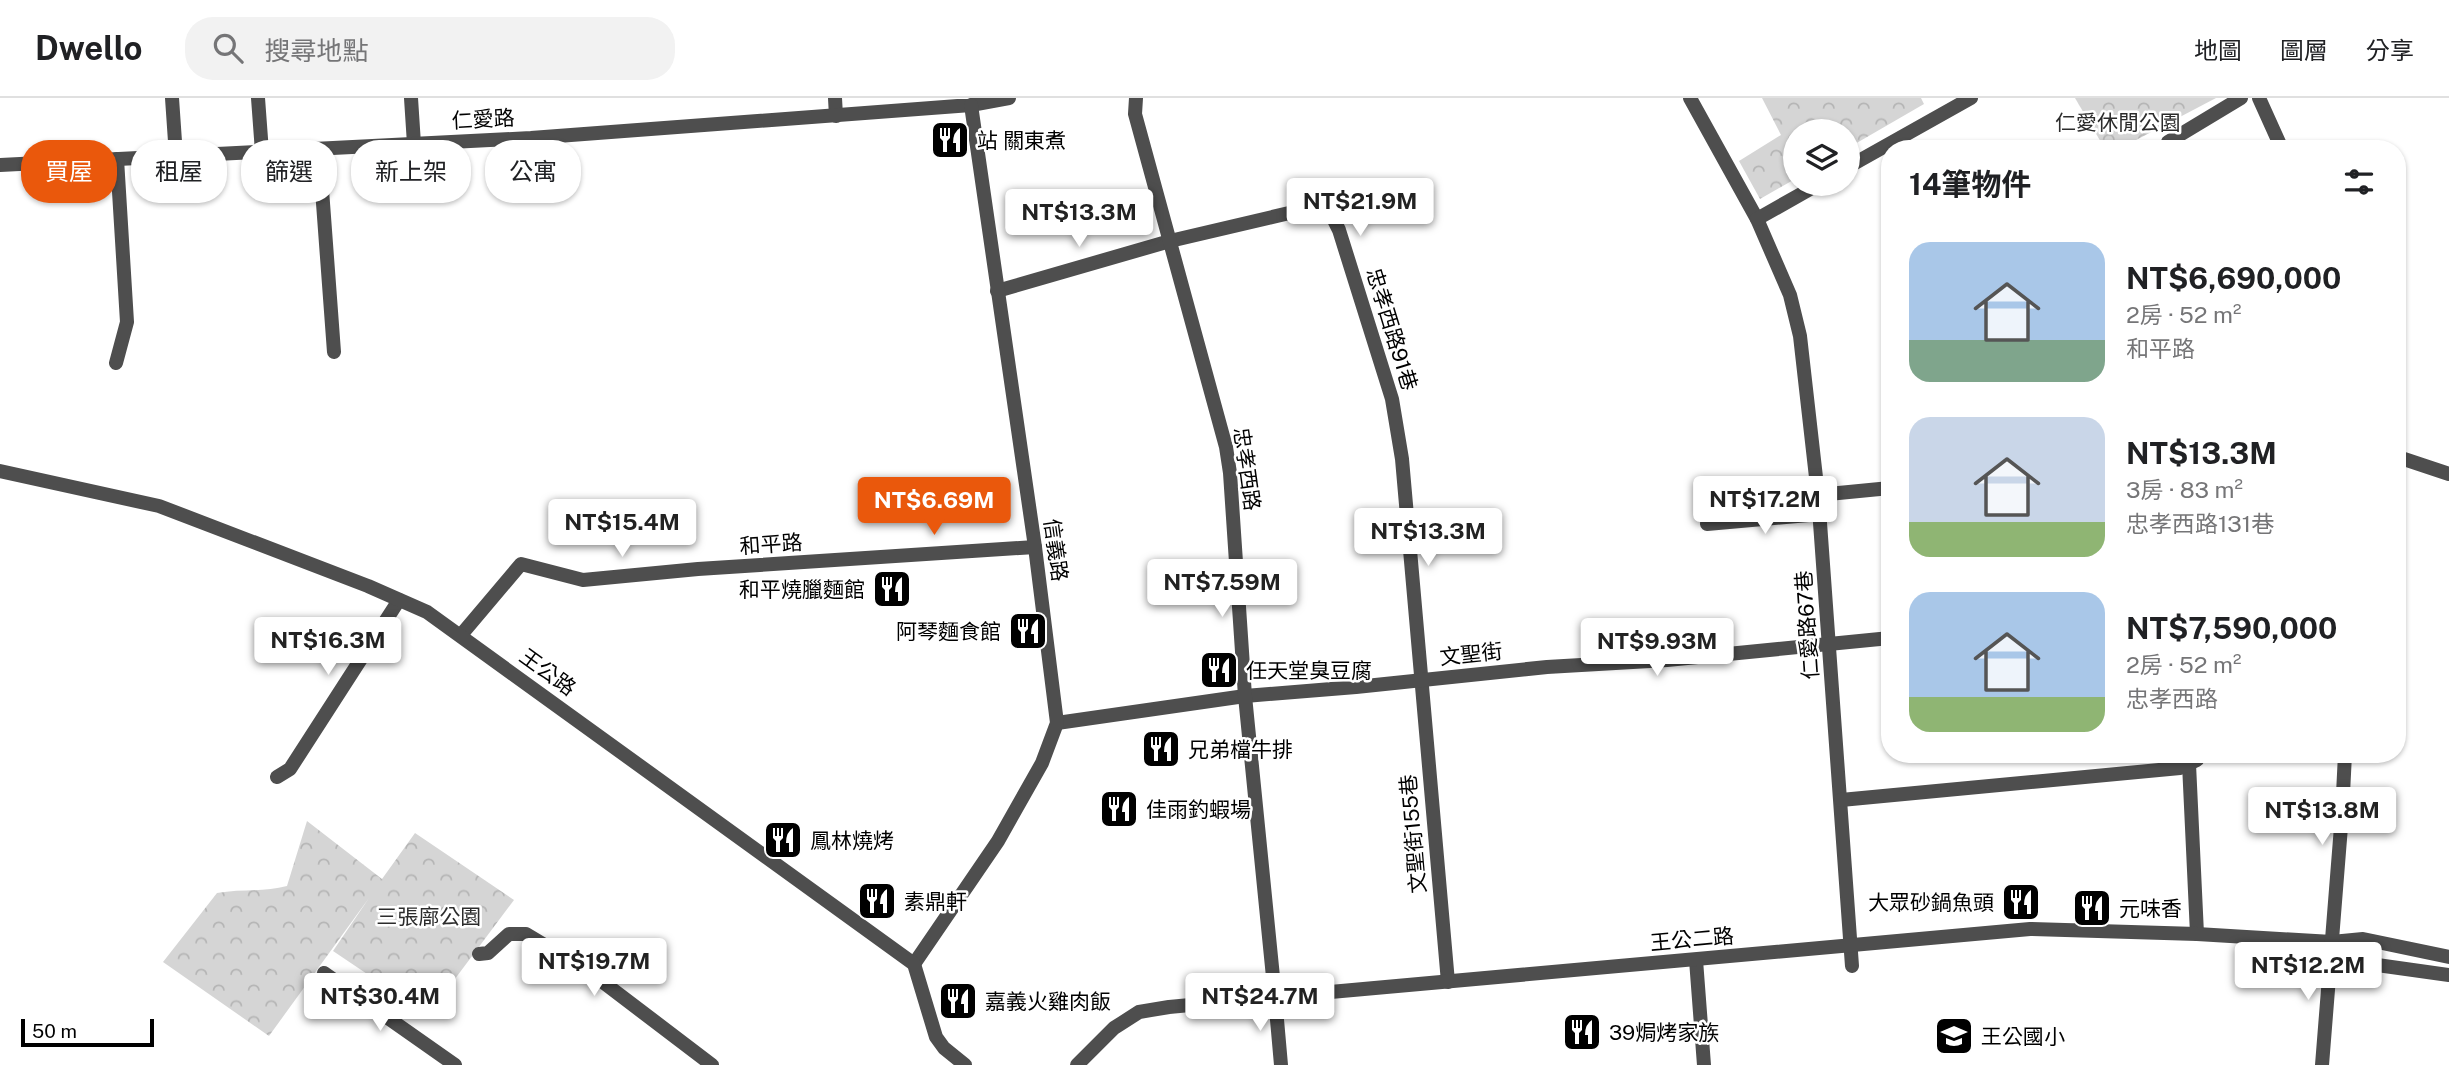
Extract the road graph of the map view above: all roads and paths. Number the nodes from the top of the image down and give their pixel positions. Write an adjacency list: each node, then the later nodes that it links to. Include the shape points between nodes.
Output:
1 (172, 98): 13 (street)
2 (258, 98): 14 (street)
3 (411, 98): 15 (street)
4 (835, 98): 12 (street)
5 (1009, 98): 11 (street, 仁愛路)
6 (1136, 98): 29 (street, 忠孝西路, via 1135,114)
7 (1690, 98): 28 (street, 仁愛路67巷)
8 (1971, 98): 16 (street)
9 (2241, 98): 17 (street)
10 (2259, 98): 18 (street)
11 (971, 105): 12 (street, 仁愛路); 30 (street, 信義路)
12 (836, 116): 19 (street, 仁愛路)
13 (175, 140)
14 (261, 140)
15 (414, 140)
16 (1896, 140)
17 (2171, 140)
18 (2278, 140)
19 (471, 141)
20 (1881, 148): 23 (street)
21 (131, 158): 22 (street, 仁愛路)
22 (117, 159): 32 (street, via 127,322)
23 (1860, 160)
24 (21, 164): 25 (street, 仁愛路)
25 (0, 165)
26 (1798, 196): 28 (street)
27 (323, 203): 31 (street)
28 (1757, 219): 38 (street, 仁愛路67巷, via 1790,295 1800,336)
29 (1170, 241): 30 (street); 33 (street, 忠孝西路91巷, via 1315,207 1329,210 1392,399); 47 (street, 忠孝西路, via 1226,447)
30 (997, 291): 41 (street, 信義路)
31 (334, 352)
32 (116, 363)
33 (1402, 458): 46 (street, 文聖街155巷)
34 (2406, 460): 36 (street)
35 (0, 471): 42 (street, 王公路, via 159,506)
36 (2449, 474)
37 (1881, 489): 38 (street)
38 (1818, 495): 39 (street, 仁愛路67巷)
39 (1820, 514): 40 (street); 45 (street, 仁愛路67巷)
40 (1707, 524)
41 (1035, 547): 43 (street, 和平路, via 583,580 521,564); 48 (street, 信義路)
42 (399, 600): 43 (street, 王公路, via 428,612); 52 (street, via 290,769)
43 (461, 635): 60 (street, 王公路)
44 (1881, 639): 45 (street, 文聖街)
45 (1830, 645): 46 (street, 文聖街); 53 (street, 仁愛路67巷)
46 (1420, 681): 47 (street, 文聖街); 64 (street, 文聖街155巷)
47 (1245, 696): 48 (street, 文聖街); 65 (street, 忠孝西路)
48 (1057, 723): 60 (street, 信義路, via 1042,763 999,841)
49 (2187, 763): 53 (street, via 2180,768)
50 (2193, 763): 54 (street)
51 (2345, 763): 55 (street)
52 (277, 777)
53 (1841, 800): 56 (street, 仁愛路67巷)
54 (2197, 934): 55 (street, 王公二路); 56 (street, 王公二路, via 2030,929)
55 (2332, 942): 58 (street, 王公二路, via 2363,939); 63 (street, via 2363,963); 72 (street)
56 (1852, 945): 59 (street, 王公二路); 61 (street, 仁愛路67巷)
57 (479, 954): 67 (street, via 488,953 509,934 526,934 591,973)
58 (2449, 957)
59 (1696, 960): 64 (street, 王公二路); 71 (street)
60 (914, 964): 68 (street, via 936,1037)
61 (1852, 965)
62 (324, 973): 66 (street)
63 (2449, 975)
64 (1448, 982): 65 (street, 王公二路)
65 (1275, 997): 69 (street, 王公二路, via 1139,1013 1114,1028); 70 (street, 忠孝西路)
66 (455, 1065)
67 (712, 1065)
68 (965, 1065)
69 (1077, 1065)
70 (1281, 1065)
71 (1704, 1065)
72 (2322, 1065)

